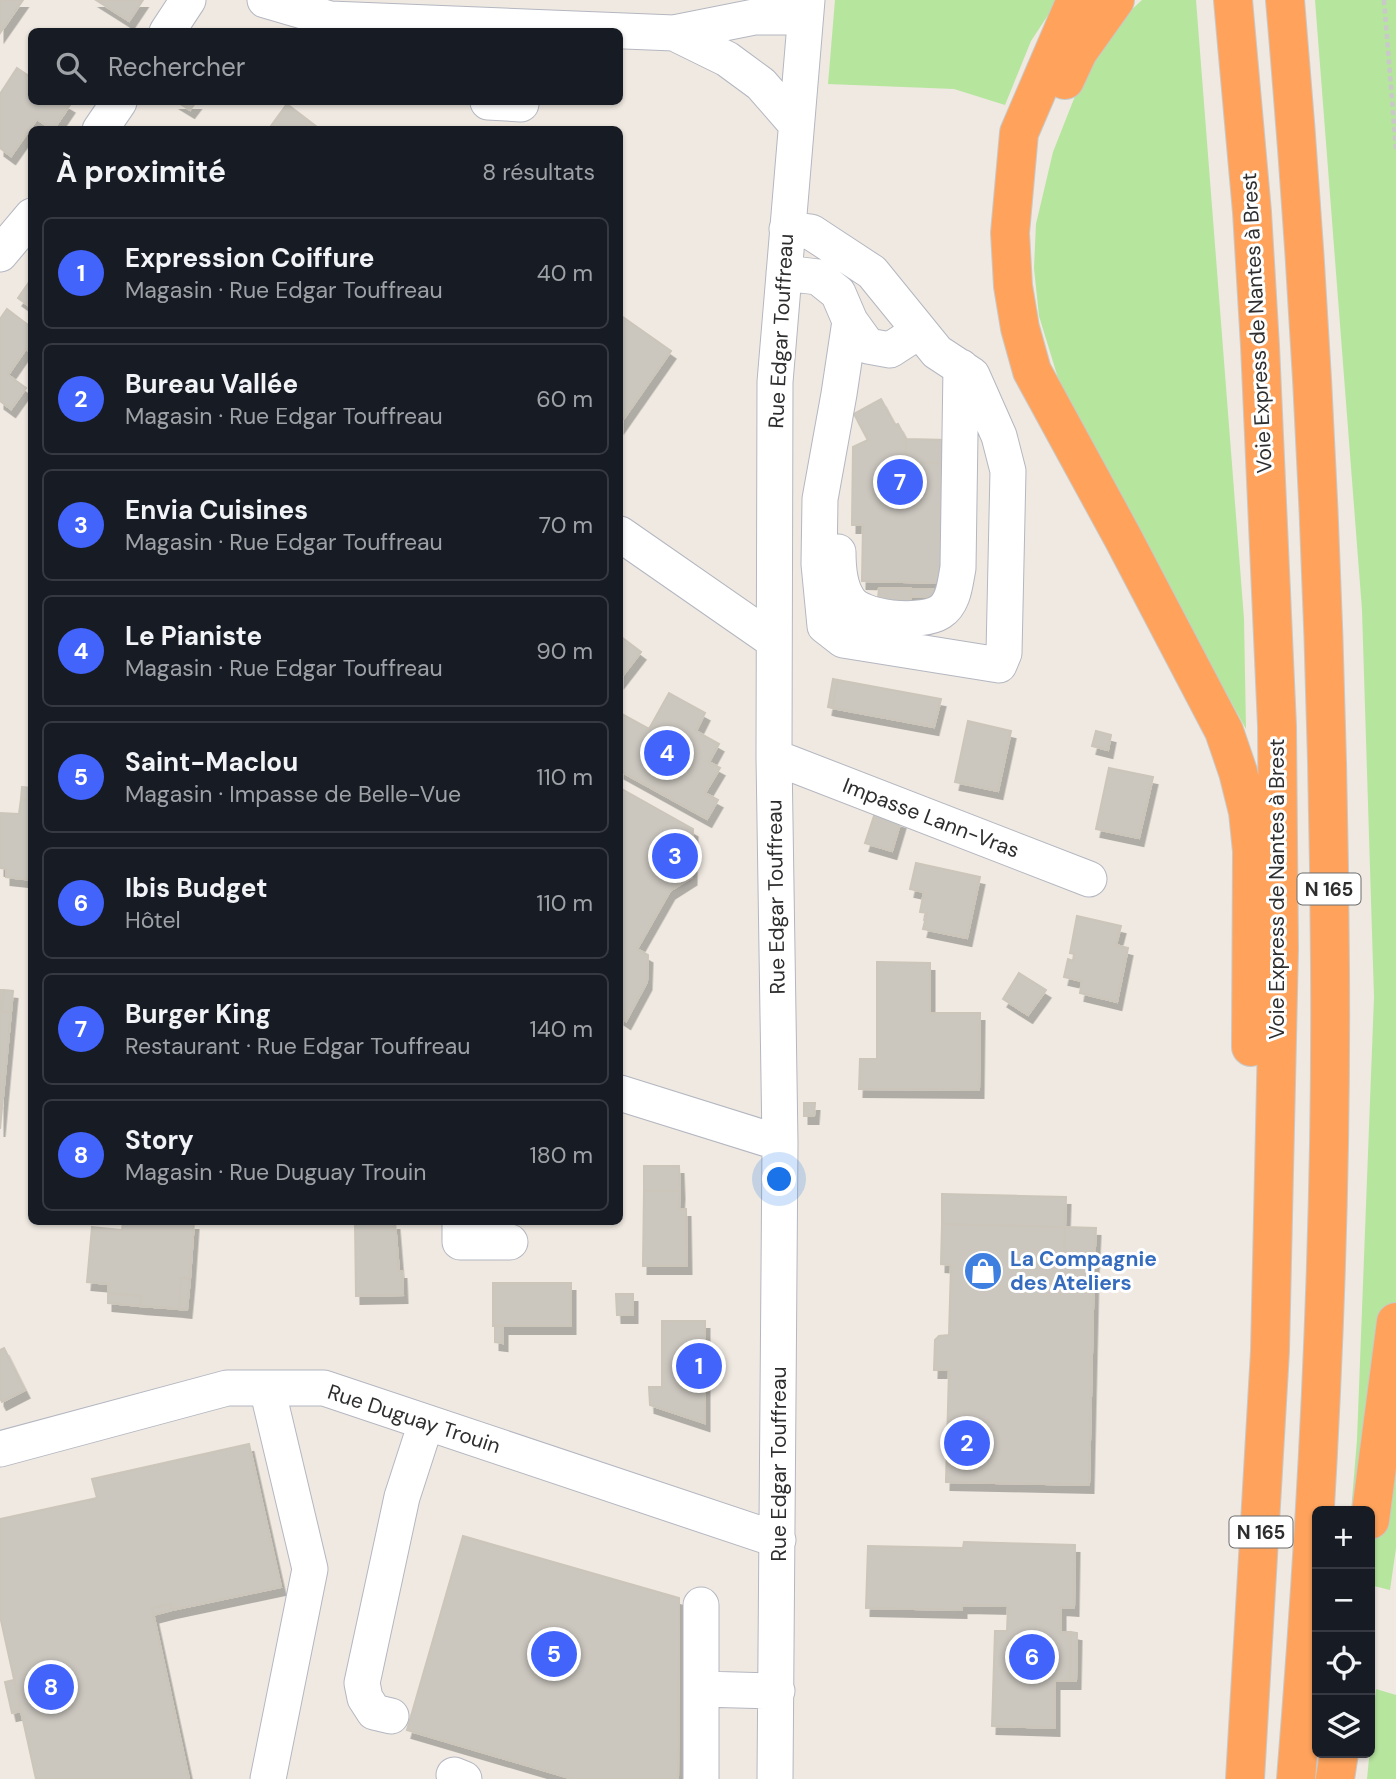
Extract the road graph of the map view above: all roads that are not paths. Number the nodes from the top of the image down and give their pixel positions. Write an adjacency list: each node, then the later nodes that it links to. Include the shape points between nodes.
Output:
1 (188, 0): 9 (street)
2 (265, 0): 10 (street, via 330,19)
3 (1076, 0): 17 (highway, via 1019,133)
4 (1115, 0): 17 (highway, via 1078,52 1044,125)
5 (1233, 0): 32 (highway, Voie Express de Nantes à Brest / N 165, via 1261,346 1277,726 1279,948)
6 (1285, 0): 48 (highway, N 165, via 1301,181 1322,566 1330,969 1322,1356)
7 (806, 8): 11 (street); 13 (street, Rue Edgar Touffreau)
8 (535, 14): 10 (street); 11 (street)
9 (170, 28)
10 (436, 28)
11 (674, 33): 13 (street, via 727,60 761,84)
12 (117, 105): 14 (street)
13 (795, 123): 16 (street, Rue Edgar Touffreau)
14 (103, 126)
15 (28, 221): 18 (street)
16 (787, 229): 19 (street, Rue Edgar Touffreau); 21 (street, via 811,232 872,272)
17 (1010, 233): 32 (highway, via 1013,286 1032,371 1224,731 1248,812 1252,851 1250,1208)
18 (0, 254)
19 (784, 273): 20 (street, via 818,277 838,293); 25 (street, Rue Edgar Touffreau, via 775,382)
20 (850, 321): 21 (street, via 868,346 890,350); 23 (street)
21 (917, 328): 22 (street, via 936,352)
22 (961, 367): 23 (street, via 958,568 953,596 940,612 925,617 877,617 847,599 839,568 835,500); 23 (street, via 972,375 999,436 1008,471 1004,653 999,665 843,640 825,626 819,564 820,499)
23 (839, 394)
24 (623, 536): 25 (street)
25 (774, 641): 26 (street, Rue Edgar Touffreau)
26 (774, 757): 27 (street, Impasse Lann-Vras); 29 (street, Rue Edgar Touffreau)
27 (1089, 879)
28 (623, 1094): 29 (street)
29 (780, 1143): 38 (street, Rue Edgar Touffreau)
30 (460, 1225): 31 (street, via 460,1241)
31 (510, 1242)
32 (1271, 1285): 47 (highway, Voie Express de Nantes à Brest / N 165)
33 (1396, 1322): 37 (highway)
34 (267, 1388): 35 (street, Rue Duguay Trouin, via 324,1388); 36 (street, Rue Duguay Trouin, via 227,1388); 44 (street, via 310,1569)
35 (426, 1423): 38 (street, Rue Duguay Trouin); 42 (street, via 402,1497 362,1683 374,1712)
36 (0, 1449)
37 (1372, 1506)
38 (778, 1540): 41 (street, Rue Edgar Touffreau)
39 (701, 1605): 40 (street)
40 (701, 1689): 41 (street); 45 (street)
41 (777, 1691): 46 (street, Rue Edgar Touffreau)
42 (391, 1716)
43 (1338, 1758): 49 (highway)
44 (268, 1779)
45 (701, 1779)
46 (775, 1779)
47 (1245, 1779)
48 (1296, 1779)
49 (1335, 1779)

